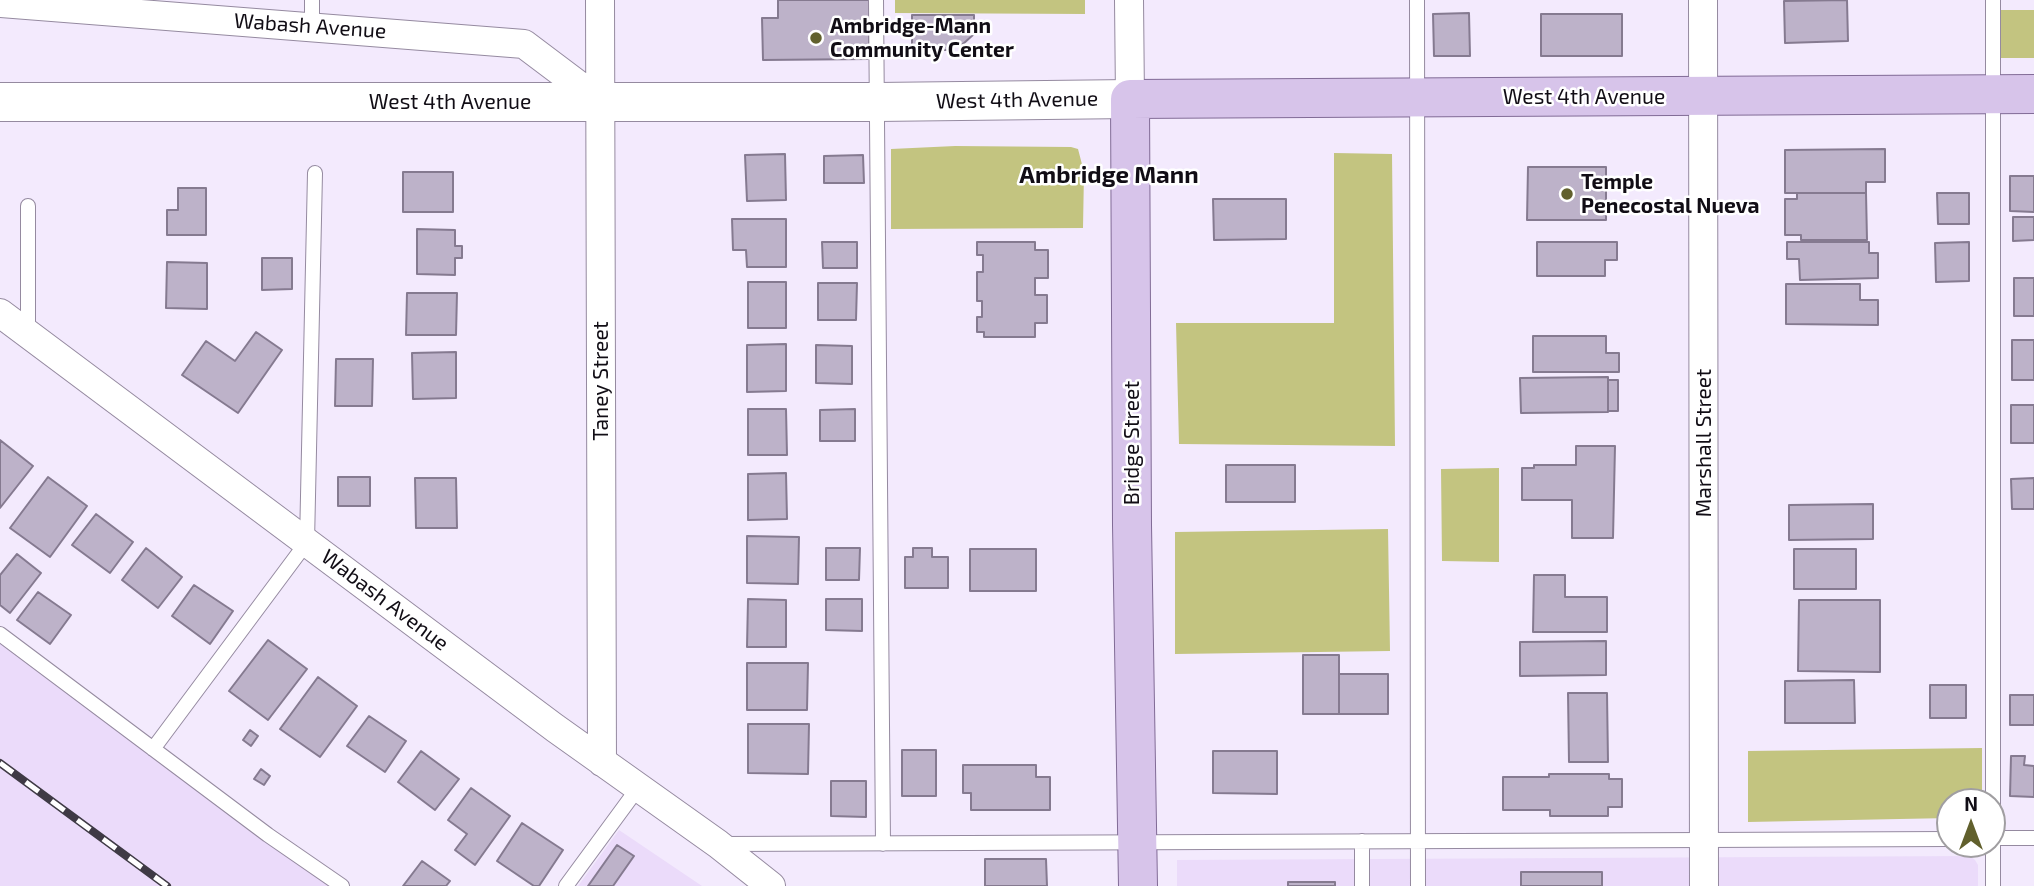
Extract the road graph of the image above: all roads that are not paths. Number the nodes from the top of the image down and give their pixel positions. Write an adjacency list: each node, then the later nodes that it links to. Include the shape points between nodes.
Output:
1 (600, 0): 16 (street, Taney Street)
2 (876, 0): 17 (lane)
3 (1129, 0): 14 (street, Bridge Street)
4 (1418, 0): 13 (lane)
5 (1703, 0): 12 (street, Marshall Street)
6 (1993, 0): 10 (lane)
7 (0, 3): 8 (street, Wabash Avenue)
8 (77, 4): 9 (street, Wabash Avenue)
9 (312, 13): 16 (street, Wabash Avenue, via 524,44)
10 (1994, 94): 11 (main road, West 4th Avenue); 12 (main road, West 4th Avenue); 27 (lane)
11 (2034, 94)
12 (1704, 96): 13 (main road, West 4th Avenue); 30 (street, Marshall Street)
13 (1418, 97): 14 (main road, West 4th Avenue); 33 (lane)
14 (1130, 99): 17 (main road, West 4th Avenue); 34 (main road, Bridge Street)
15 (0, 102): 16 (main road, West 4th Avenue)
16 (601, 102): 17 (main road, West 4th Avenue); 25 (street, Taney Street)
17 (877, 102): 36 (lane)
18 (315, 173): 22 (lane)
19 (28, 206): 21 (lane)
20 (0, 313): 21 (street, Wabash Avenue)
21 (28, 334): 22 (street, Wabash Avenue)
22 (307, 542): 24 (lane); 25 (street, Wabash Avenue)
23 (0, 634): 24 (lane)
24 (153, 749): 38 (lane)
25 (602, 762): 26 (street, Wabash Avenue)
26 (638, 788): 35 (street, Wabash Avenue); 39 (lane)
27 (1993, 788)
28 (2006, 838): 29 (lane)
29 (2034, 838)
30 (1704, 839): 31 (lane); 33 (lane); 44 (street, Marshall Street)
31 (1936, 839)
32 (1363, 841): 33 (lane); 34 (lane); 42 (lane)
33 (1418, 841): 43 (lane)
34 (1138, 842): 36 (lane); 41 (main road, Bridge Street)
35 (718, 844): 36 (lane); 40 (street, Wabash Avenue)
36 (883, 844)
37 (1993, 858): 45 (lane)
38 (342, 886)
39 (566, 886)
40 (771, 886)
41 (1138, 886)
42 (1362, 886)
43 (1418, 886)
44 (1704, 886)
45 (1993, 886)

